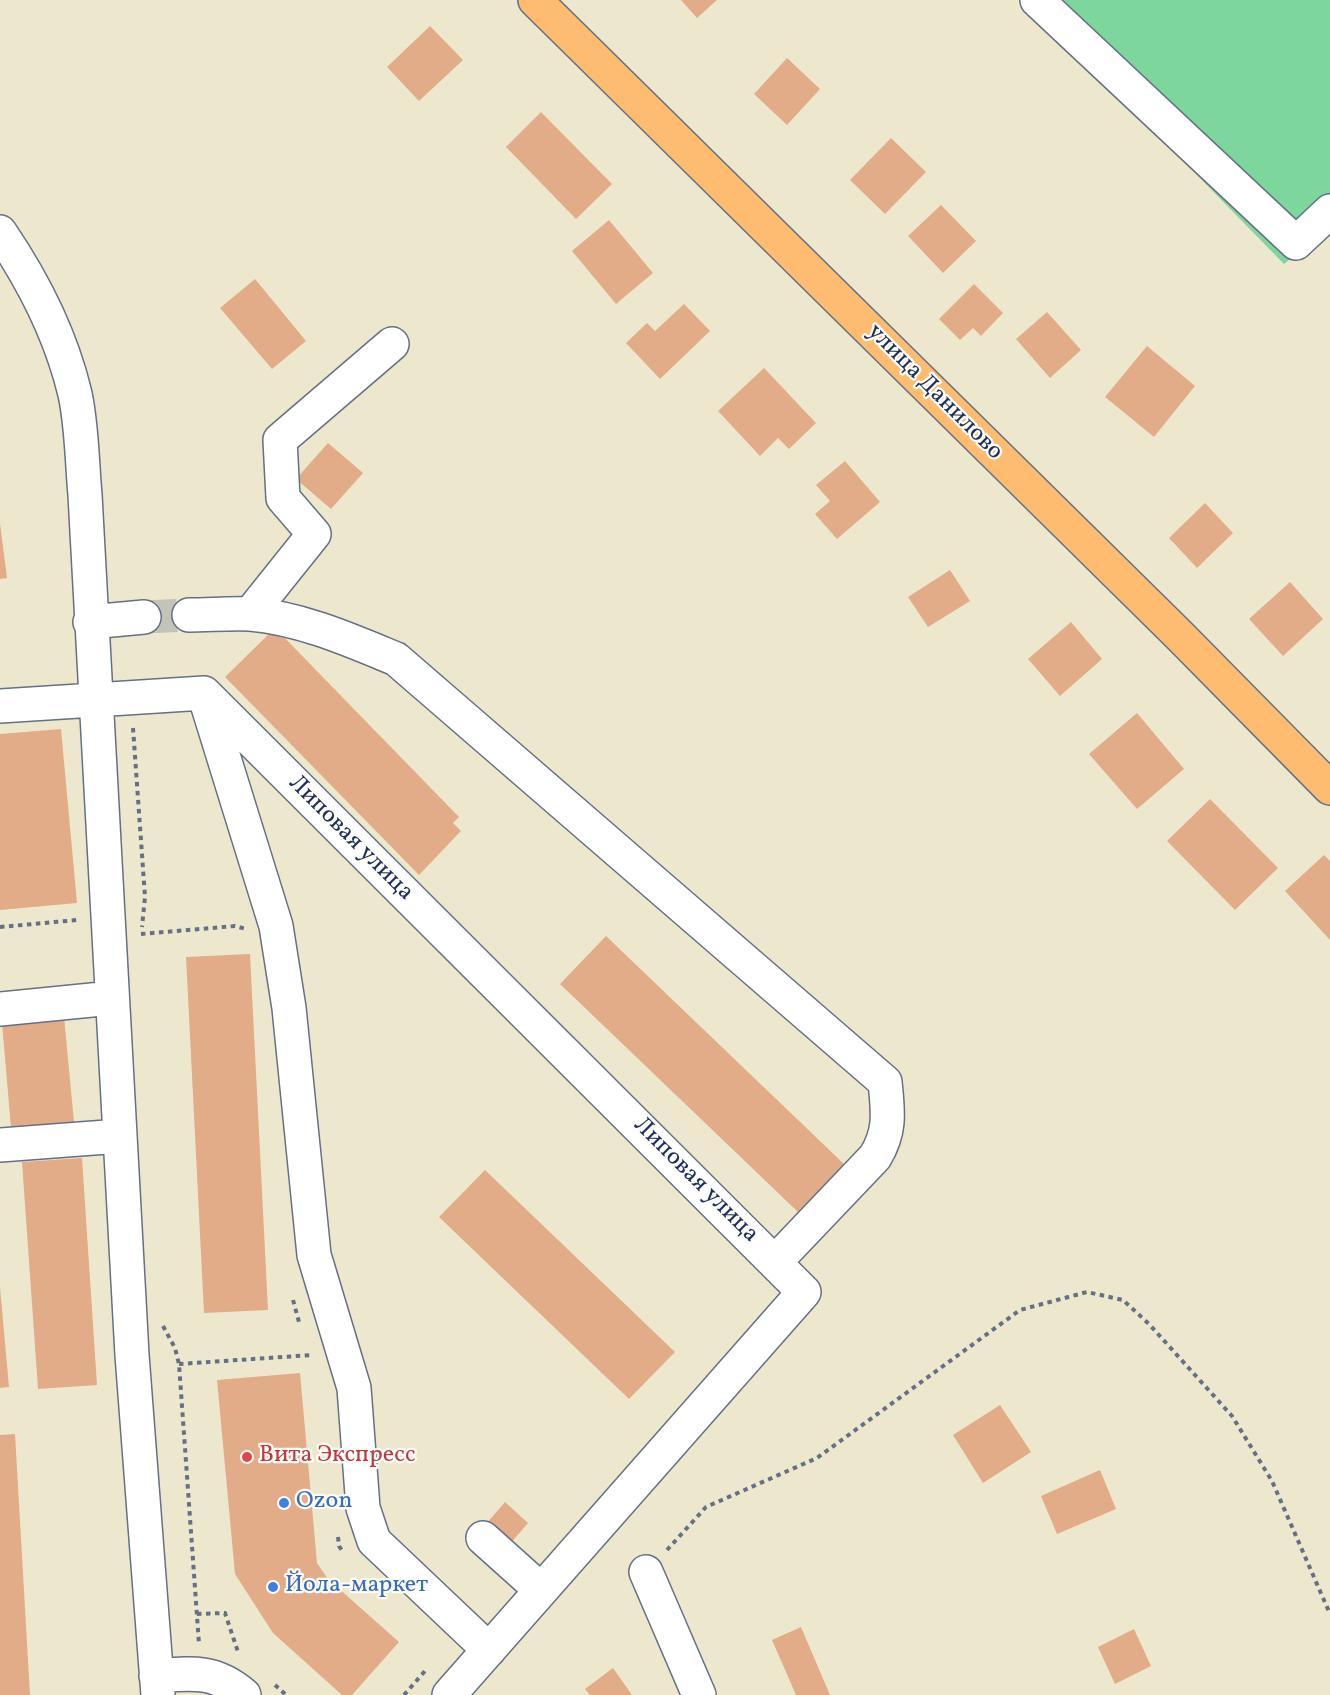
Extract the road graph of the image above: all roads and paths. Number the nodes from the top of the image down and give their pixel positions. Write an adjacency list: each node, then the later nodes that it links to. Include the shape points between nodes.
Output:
1 (536, 0): 14 (main road, улица Данилово)
2 (1037, 0): 3 (street, via 1296,243)
3 (1330, 211)
4 (0, 232): 9 (street, via 23,266 53,325 75,396 85,495)
5 (392, 344): 6 (street, via 280,440 283,498 314,534)
6 (250, 614): 7 (street); 24 (street, via 344,637 396,659 885,1082 885,1141 875,1157)
7 (189, 615)
8 (144, 618): 9 (street)
9 (90, 622): 12 (street)
10 (204, 693): 11 (street); 24 (street, Липовая улица); 35 (street, via 276,926 289,1008 314,1255 354,1388 363,1508 374,1541)
11 (130, 697): 12 (street); 18 (path, via 145,897)
12 (96, 700): 13 (street); 15 (street)
13 (0, 706)
14 (1330, 788)
15 (108, 917): 16 (path); 20 (street)
16 (0, 927)
17 (254, 931): 18 (path, via 235,926)
18 (141, 934): 19 (path)
19 (142, 946)
20 (112, 998): 21 (street); 22 (street)
21 (0, 1009)
22 (120, 1136): 23 (street); 38 (street)
23 (0, 1145)
24 (775, 1262): 32 (street, Липовая улица, via 804,1292)
25 (293, 1298): 27 (path)
26 (160, 1319): 29 (path)
27 (301, 1328)
28 (309, 1346): 29 (path, via 312,1355)
29 (179, 1364): 33 (path)
30 (483, 1538): 32 (street)
31 (646, 1572): 34 (path, via 706,1507 817,1458 1020,1310 1087,1292 1123,1300 1232,1416 1272,1481); 41 (street)
32 (542, 1590): 35 (street, Липовая улица)
33 (197, 1614): 36 (path, via 200,1657); 37 (path, via 225,1613)
34 (1330, 1614)
35 (489, 1650): 40 (street, Липовая улица)
36 (194, 1673): 37 (street); 38 (street)
37 (243, 1682): 39 (path)
38 (157, 1686)
39 (286, 1695)
40 (449, 1695)
41 (699, 1695)

